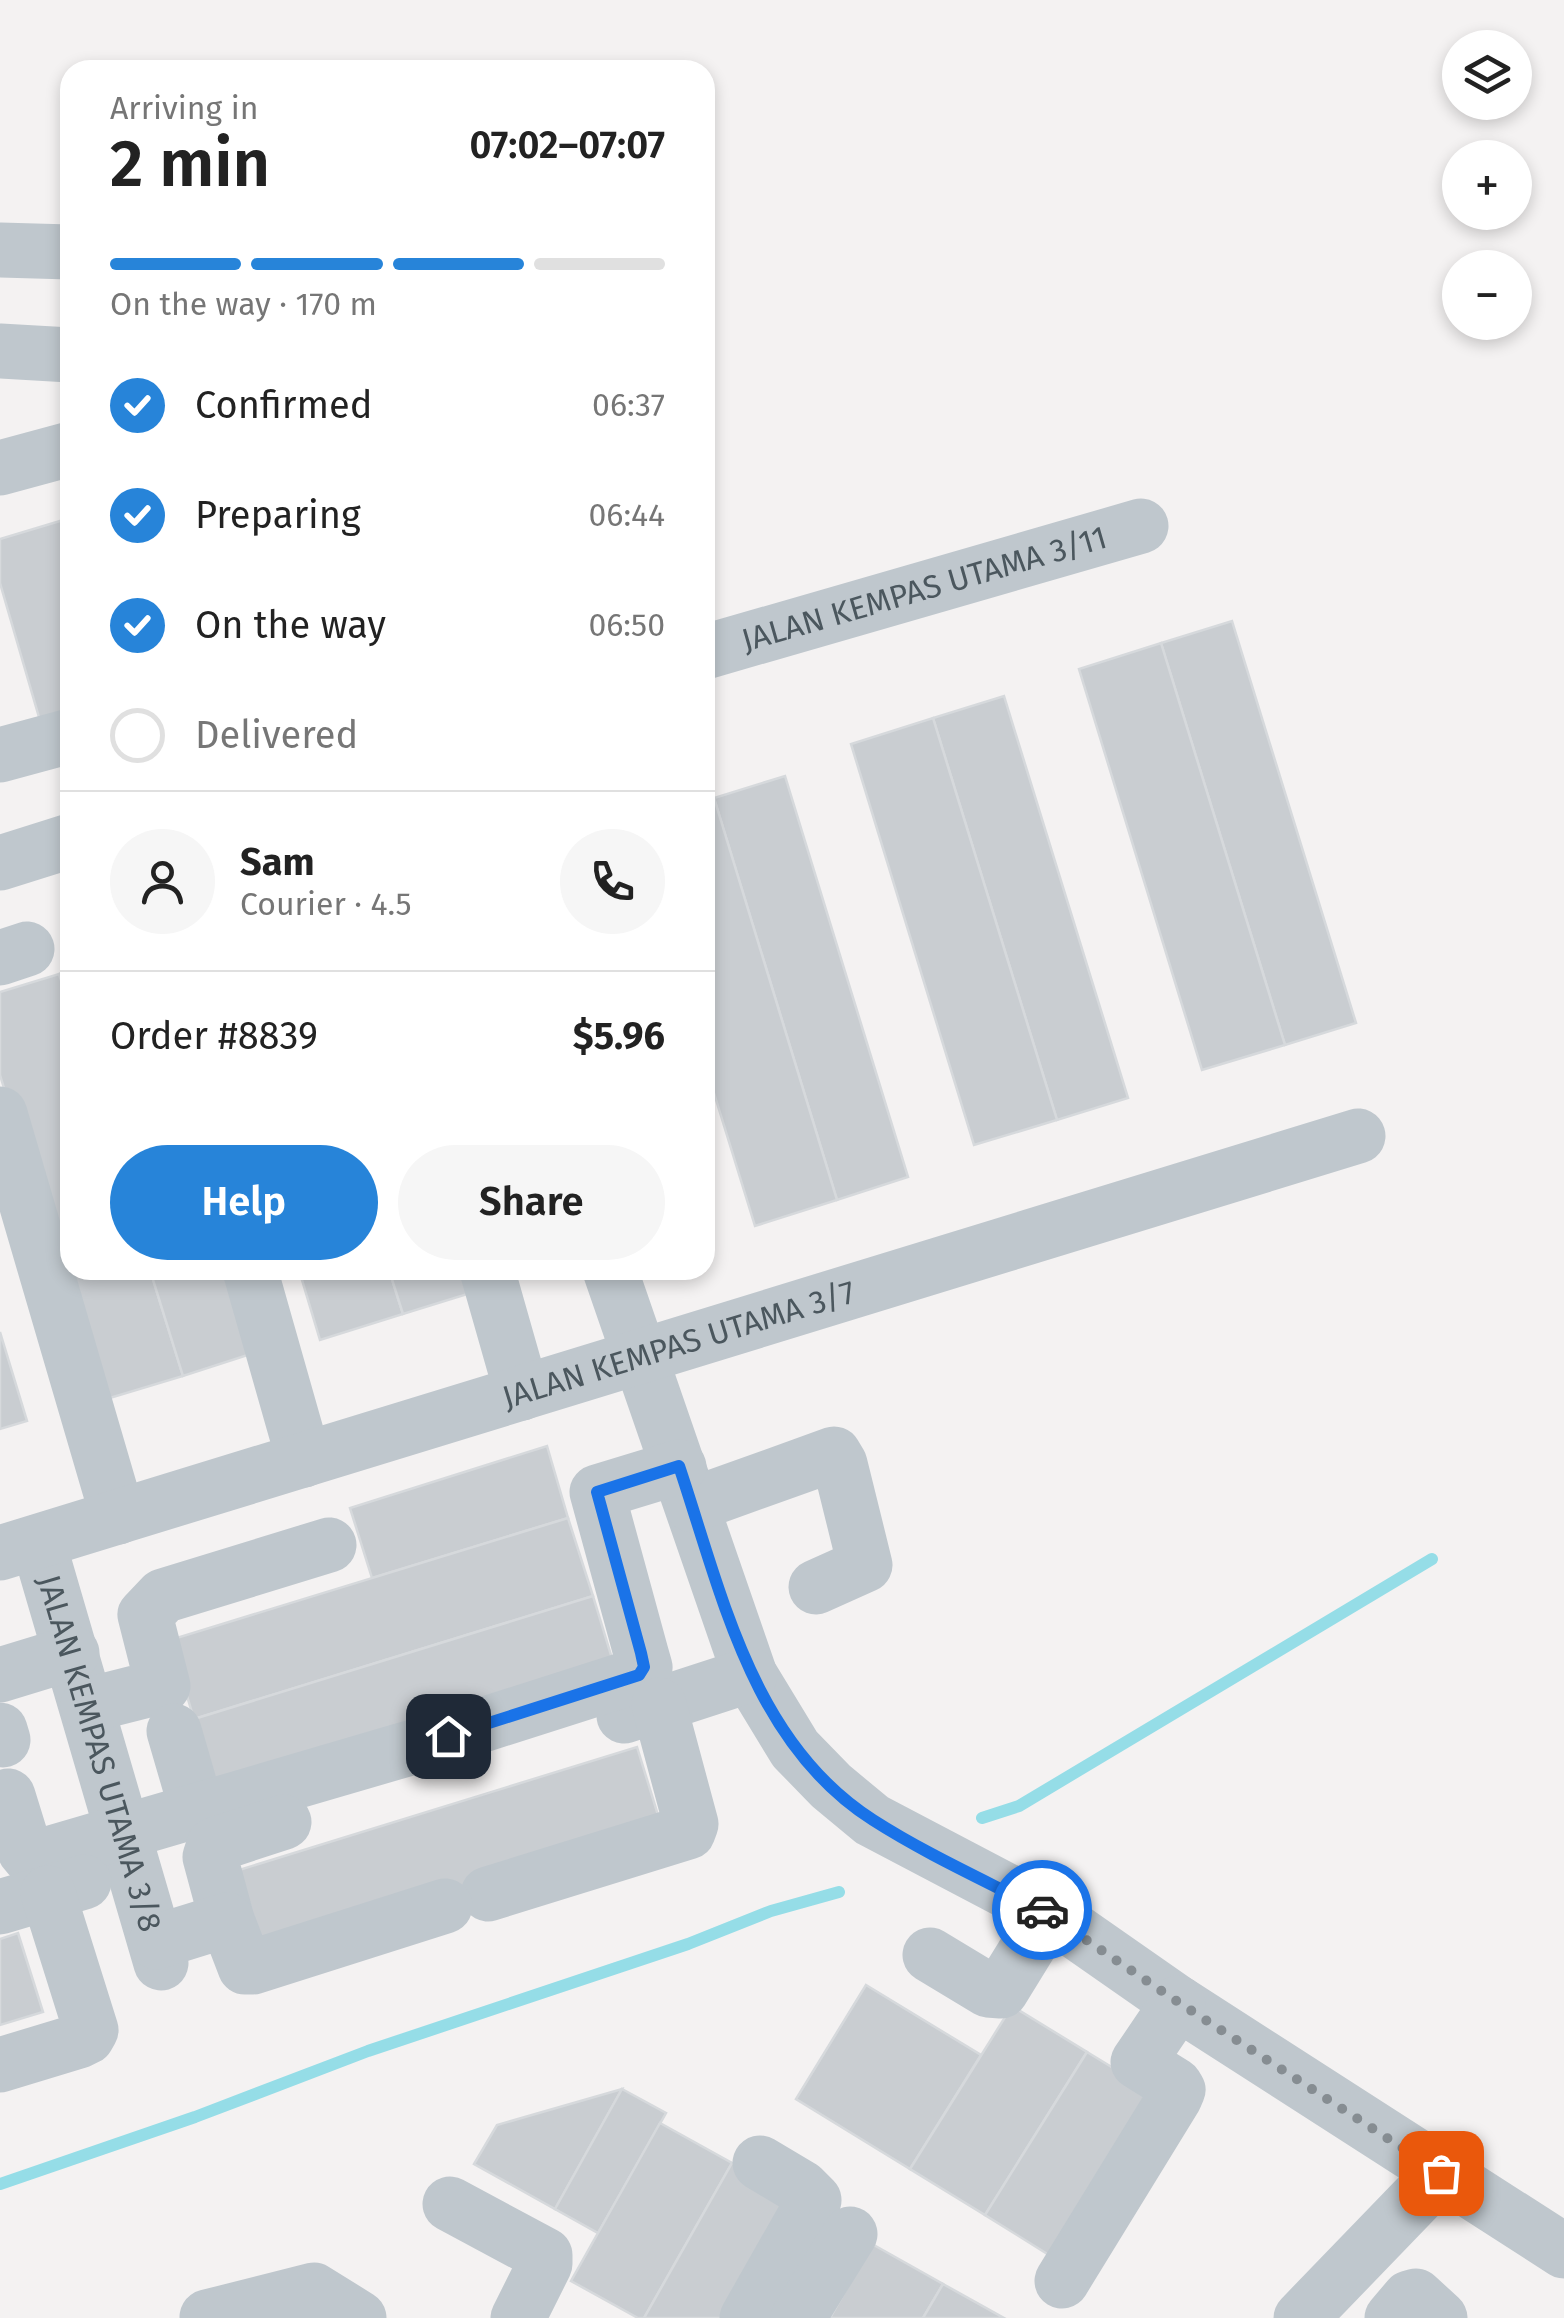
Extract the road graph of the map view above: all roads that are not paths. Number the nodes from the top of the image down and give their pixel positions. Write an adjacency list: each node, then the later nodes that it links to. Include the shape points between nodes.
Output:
1 (0, 250): 2 (street)
2 (60, 252)
3 (0, 351): 4 (street)
4 (60, 354)
5 (60, 451): 6 (street)
6 (0, 468)
7 (1142, 526): 8 (street, JALAN KEMPAS UTAMA 3/11)
8 (715, 649)
9 (60, 739): 10 (street)
10 (0, 755)
11 (60, 844): 12 (street)
12 (0, 863)
13 (0, 1114): 24 (street)
14 (1358, 1136): 20 (street, JALAN KEMPAS UTAMA 3/7)
15 (0, 1203): 24 (street)
16 (254, 1280): 22 (street)
17 (287, 1280): 22 (street)
18 (490, 1280): 21 (street)
19 (614, 1280): 20 (street)
20 (641, 1356): 21 (street, JALAN KEMPAS UTAMA 3/7); 23 (street)
21 (522, 1393): 22 (street, JALAN KEMPAS UTAMA 3/7)
22 (320, 1455): 24 (street, JALAN KEMPAS UTAMA 3/7)
23 (686, 1486): 27 (street, via 834,1454 866,1565); 30 (street); 34 (street, via 597,1492 641,1653 639,1675)
24 (106, 1521): 26 (street, JALAN KEMPAS UTAMA 3/7)
25 (330, 1545): 32 (street, via 164,1596 146,1615 162,1686)
26 (19, 1548): 28 (street, JALAN KEMPAS UTAMA 3/8)
27 (816, 1587)
28 (72, 1652): 29 (street); 32 (street, JALAN KEMPAS UTAMA 3/8)
29 (0, 1675)
30 (750, 1675): 31 (street); 39 (street, via 795,1749 872,1820)
31 (659, 1705): 34 (street); 40 (street, via 688,1832 253,1968 240,1959)
32 (88, 1706): 37 (street, JALAN KEMPAS UTAMA 3/8)
33 (174, 1731): 36 (street)
34 (427, 1760): 36 (street); 40 (street, via 214,1844 210,1858)
35 (8, 1796): 37 (street, via 30,1858)
36 (197, 1810): 37 (street)
37 (129, 1849): 38 (street); 40 (street, JALAN KEMPAS UTAMA 3/8, via 158,1953)
38 (24, 1900): 43 (street, via 91,2030 88,2037)
39 (1049, 1913): 41 (street, via 1000,1991); 42 (street)
40 (228, 1920)
41 (930, 1955)
42 (1178, 2002): 45 (street); 49 (street, via 1138,2062 1178,2090)
43 (0, 2065)
44 (760, 2163): 54 (street, via 814,2200)
45 (1441, 2173): 48 (street); 50 (street)
46 (450, 2204): 53 (street, via 544,2255)
47 (850, 2234): 55 (street)
48 (1564, 2252)
49 (1062, 2282)
50 (1319, 2300): 56 (street)
51 (336, 2304): 52 (street)
52 (207, 2317)
53 (518, 2318)
54 (747, 2318)
55 (798, 2318)
56 (1376, 2318)
57 (1392, 2318): 58 (street, via 1416,2296)
58 (1440, 2318)

